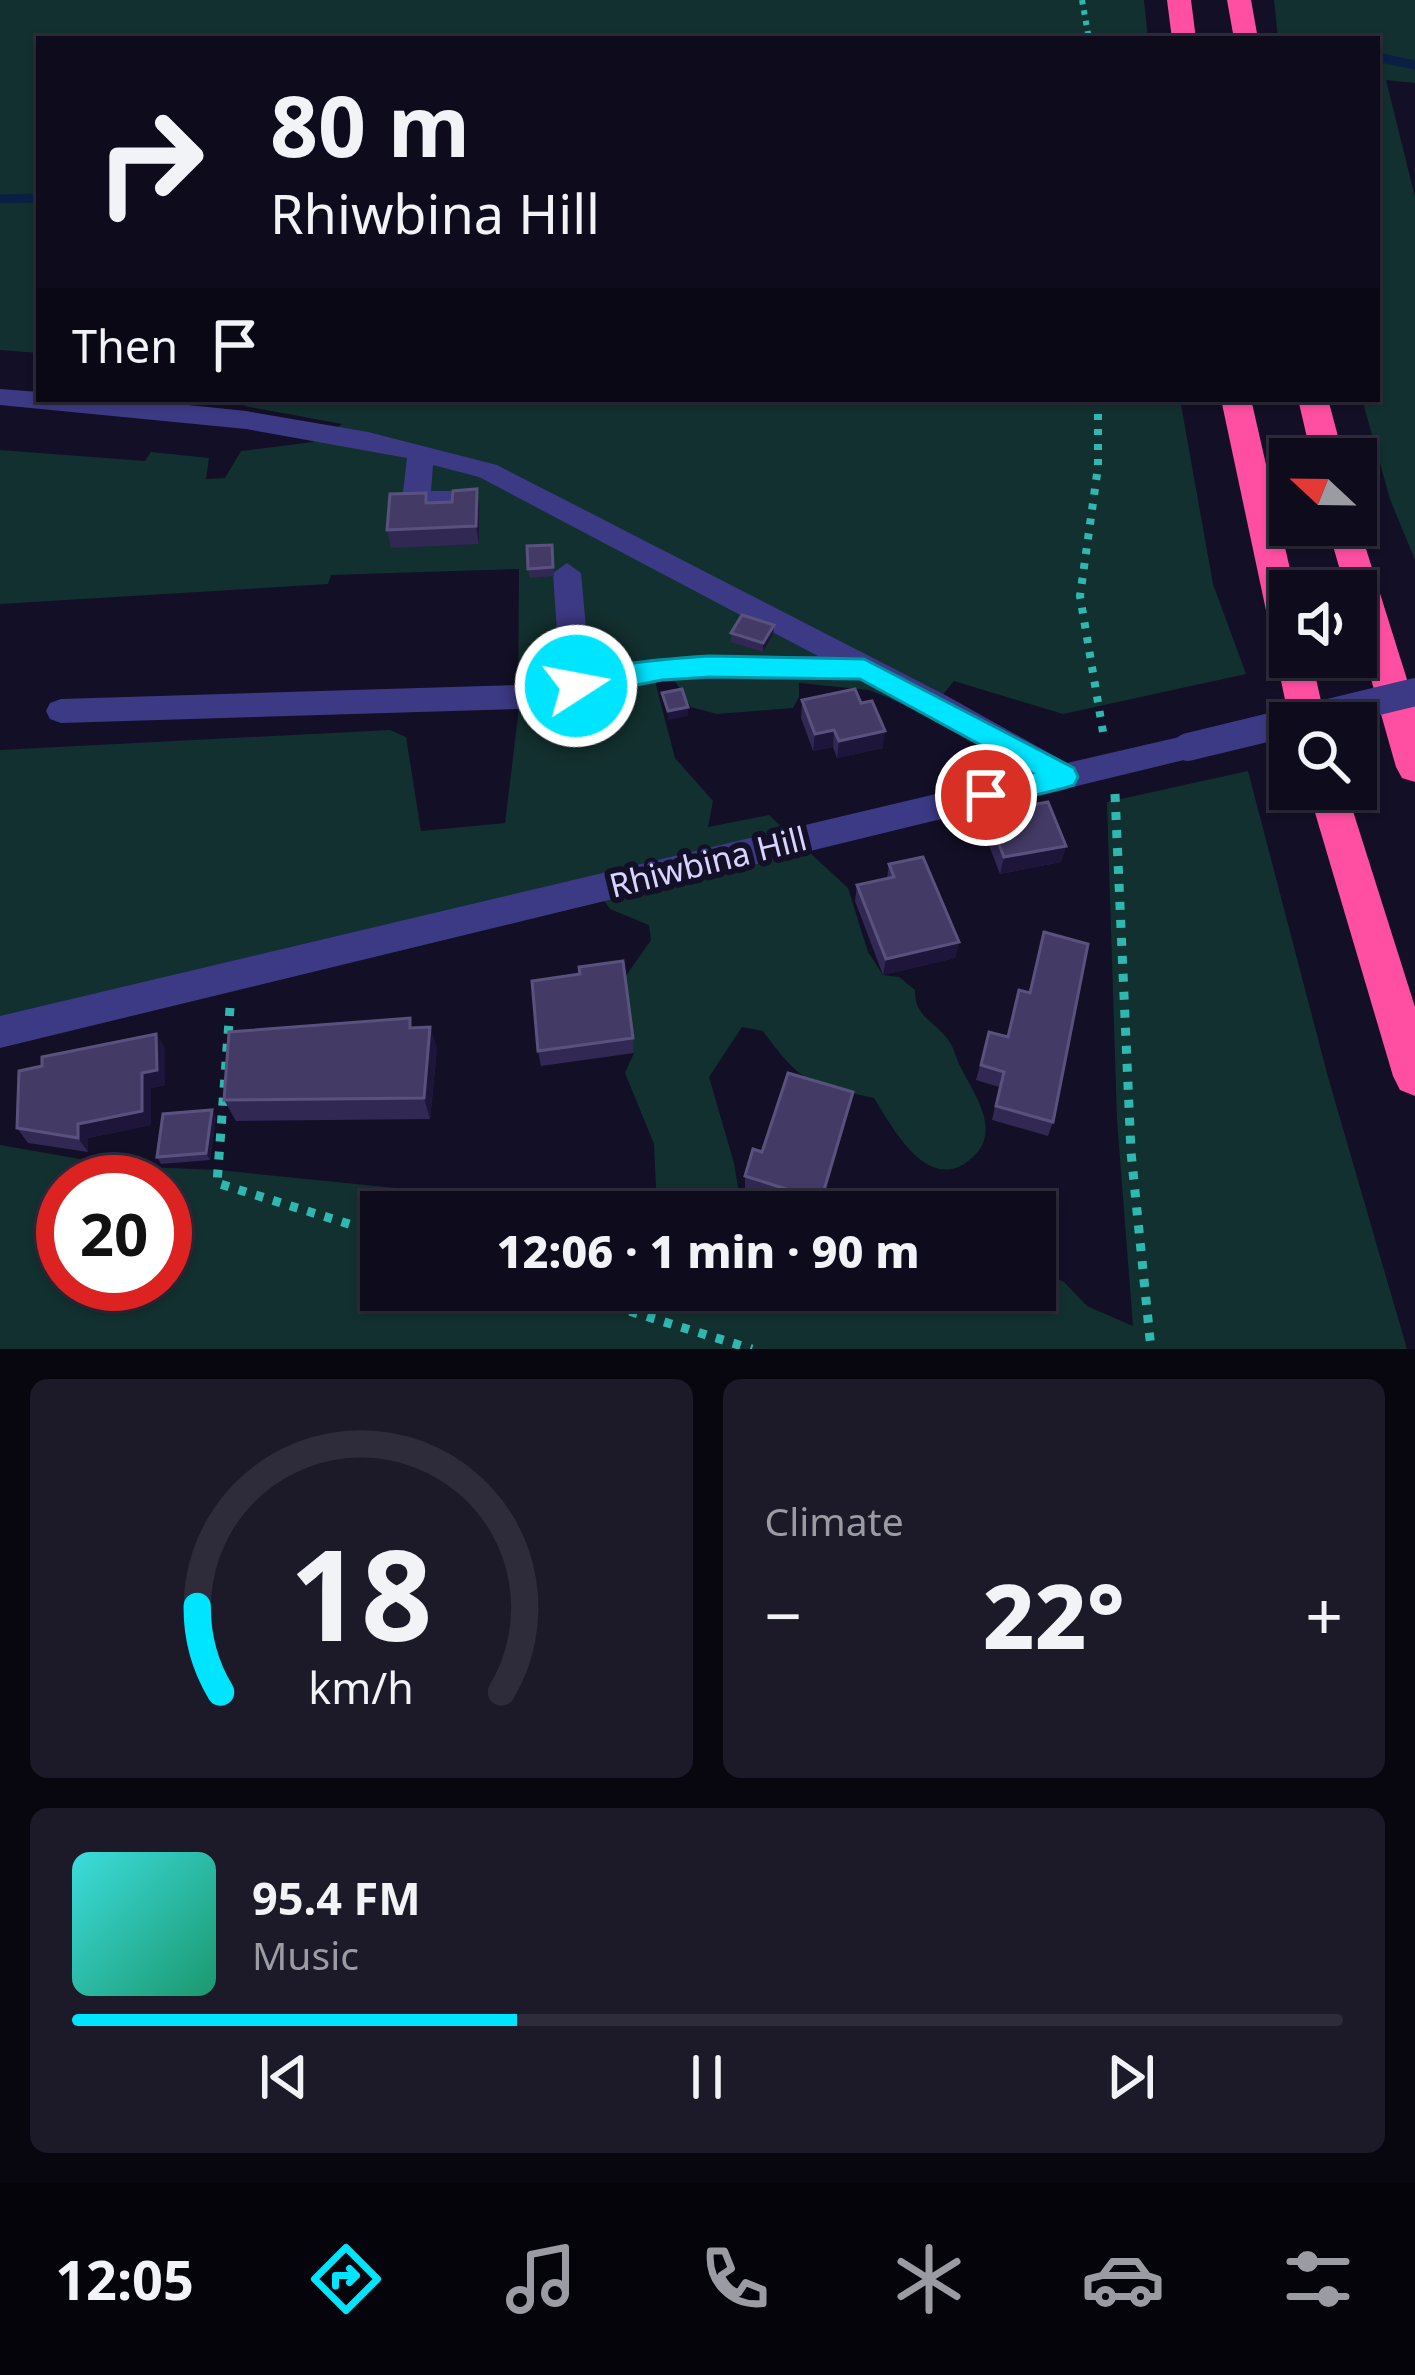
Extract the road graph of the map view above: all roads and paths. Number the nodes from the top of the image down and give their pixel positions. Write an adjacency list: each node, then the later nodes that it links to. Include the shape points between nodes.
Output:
1 (1082, 0): 4 (path)
2 (1179, 0): 5 (highway)
3 (1239, 0): 6 (highway)
4 (1088, 36)
5 (1184, 36)
6 (1245, 36)
7 (0, 397): 8 (street)
8 (36, 399)
9 (44, 402): 14 (street)
10 (74, 402): 16 (street, via 197,412)
11 (1098, 402): 25 (path, via 1081,596)
12 (1237, 402): 19 (highway)
13 (1314, 402): 15 (highway)
14 (0, 418)
15 (1323, 438)
16 (421, 453): 17 (street, via 416,501); 21 (street, via 523,485)
17 (462, 500)
18 (1350, 546): 26 (highway)
19 (1274, 570)
20 (567, 573): 22 (street)
21 (864, 669): 22 (street, via 709,667); 27 (street)
22 (576, 686): 24 (street, via 518,698)
23 (1415, 692): 25 (street, Rhiwbina Hill, bridge)
24 (61, 711)
25 (1109, 766): 27 (street, Rhiwbina Hill); 35 (path)
26 (1415, 767)
27 (1064, 777): 29 (street, Rhiwbina Hill)
28 (1333, 810): 31 (highway)
29 (232, 976): 30 (street, Rhiwbina Hill); 32 (path, via 217,1184)
30 (0, 1032)
31 (1415, 1076)
32 (360, 1228)
33 (629, 1311): 34 (path)
34 (752, 1349)
35 (1151, 1349)

